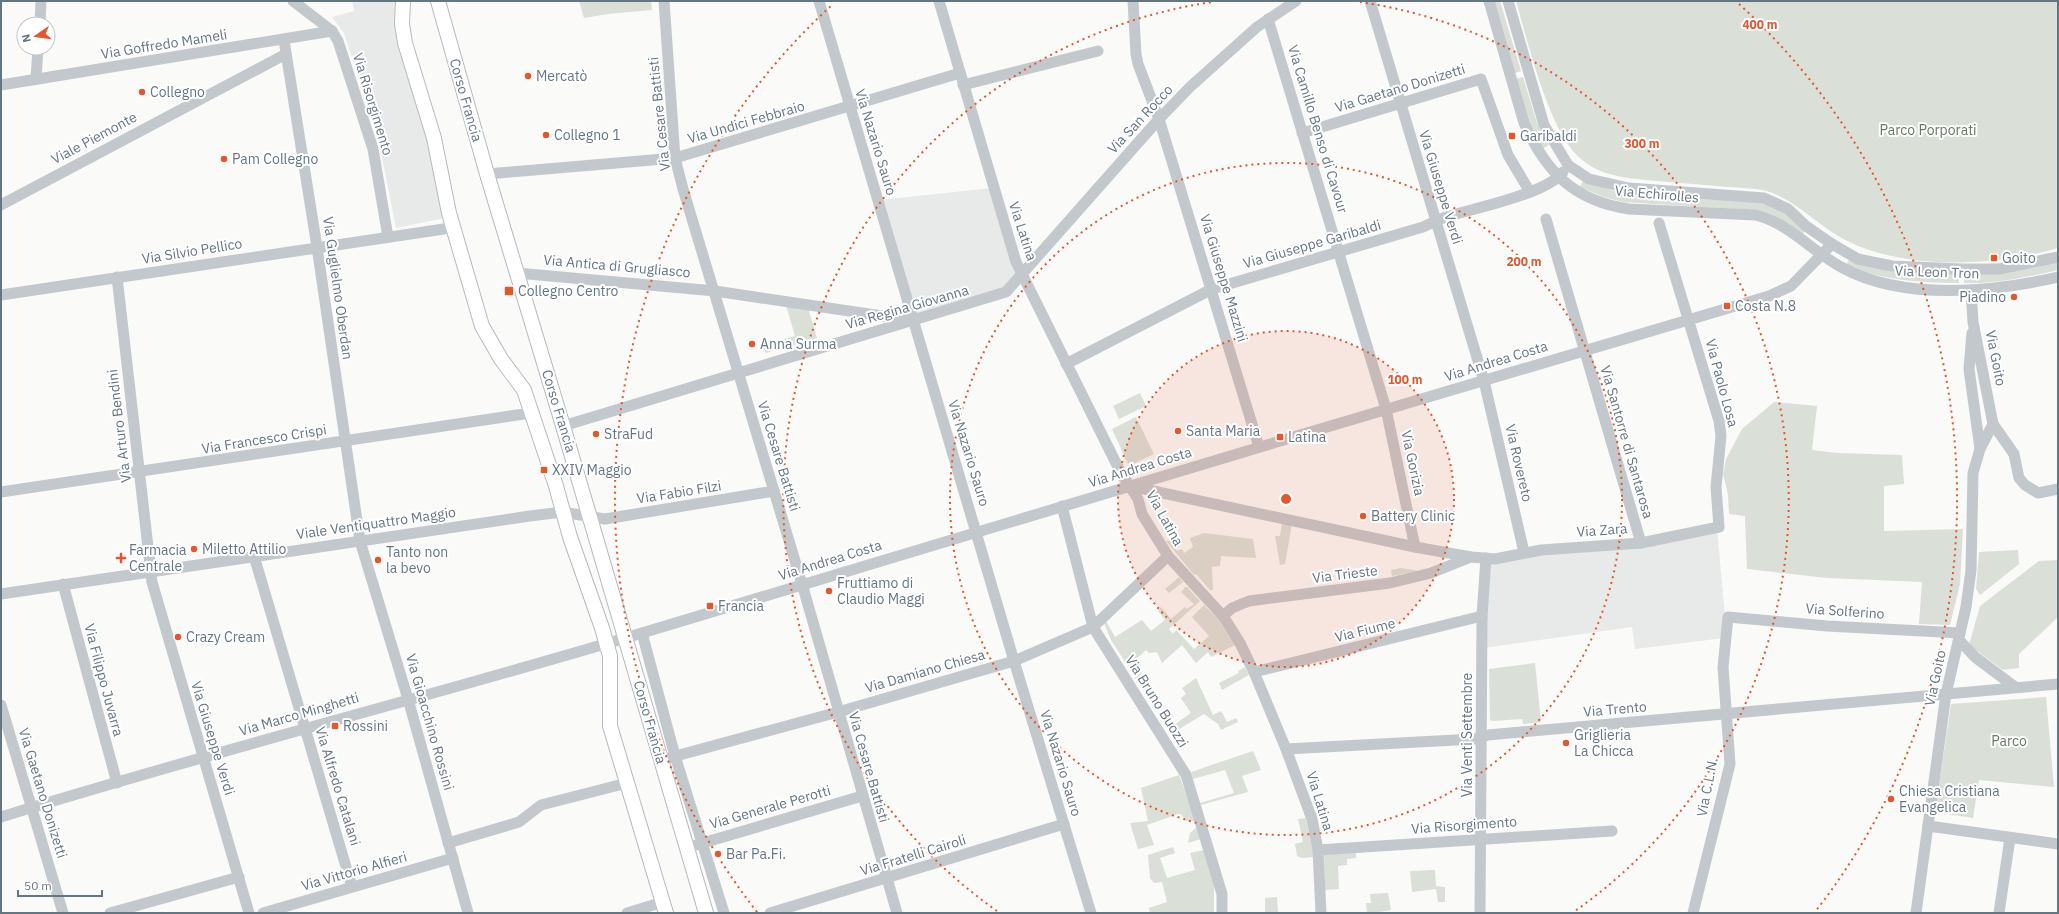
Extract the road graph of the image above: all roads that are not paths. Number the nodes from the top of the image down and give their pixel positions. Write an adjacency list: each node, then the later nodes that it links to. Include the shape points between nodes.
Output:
1 (41, 1): 13 (street)
2 (293, 1): 15 (street, Via Risorgimento)
3 (404, 1): 60 (main road, Corso Francia, via 402,24 405,43 434,138 449,213 482,326 501,359 524,390)
4 (438, 1): 30 (main road, Corso Francia)
5 (664, 1): 28 (street, Via Cesare Battisti)
6 (819, 1): 25 (street, Via Nazario Sauro)
7 (939, 1): 20 (street, Via Latina)
8 (1133, 1): 26 (street, Via Giuseppe Mazzini, via 1136,54)
9 (1296, 1): 14 (street, Via San Rocco)
10 (1370, 1): 24 (street, Via Giuseppe Verdi)
11 (1489, 1): 31 (street, Via Echirolles, via 1524,123 1542,156)
12 (1508, 1): 29 (street, Via Echirolles, via 1544,125)
13 (40, 16)
14 (1268, 19): 26 (street, Via San Rocco, via 1216,63); 27 (street, Via Camillo Benso di Cavour)
15 (332, 31): 16 (street, Via Goffredo Mameli); 38 (street, Via Risorgimento, via 338,42 373,148)
16 (284, 40): 18 (street, Via Guglielmo Oberdan); 21 (street, Via Goffredo Mameli)
17 (1098, 51): 23 (street)
18 (286, 54): 33 (street, Viale Piemonte); 40 (street, Via Guglielmo Oberdan)
19 (37, 56): 21 (street)
20 (960, 73): 23 (street, Via Latina); 25 (street, Via Undici Febbraio)
21 (36, 79): 22 (street, Via Goffredo Mameli)
22 (1, 85)
23 (963, 85): 45 (street, Via Latina, via 1008,238)
24 (1400, 103): 27 (street, Via Gaetano Donizetti); 32 (street, Via Gaetano Donizetti, via 1481,80 1508,154); 35 (street, Via Giuseppe Verdi)
25 (850, 107): 28 (street, Via Undici Febbraio); 53 (street, Via Nazario Sauro)
26 (1159, 119): 45 (street, Via San Rocco); 48 (street, Via Giuseppe Mazzini)
27 (1302, 133): 41 (street, Via Camillo Benso di Cavour)
28 (676, 158): 30 (street, Via Undici Febbraio); 50 (street, Via Cesare Battisti, via 697,238)
29 (1568, 165): 31 (street, Via Giuseppe Garibaldi); 39 (street, Via Echirolles, via 1589,179 1629,188 1764,198 1788,208 1806,226)
30 (487, 174): 44 (main road, Corso Francia)
31 (1558, 178): 32 (street, Via Giuseppe Garibaldi); 42 (street, Via Echirolles, via 1585,195 1612,207 1755,215 1766,218 1800,237)
32 (1530, 192): 35 (street, Via Giuseppe Garibaldi)
33 (1, 204)
34 (1546, 219): 55 (street, Via Santorre di Santarosa)
35 (1437, 221): 41 (street, Via Giuseppe Garibaldi); 58 (street, Via Giuseppe Verdi)
36 (1659, 223): 52 (street, Via Paolo Losa)
37 (444, 229): 38 (street)
38 (388, 237): 40 (street, Via Silvio Pellico)
39 (1832, 244): 42 (street, Via Andrea Costa); 43 (street, Via Leon Tron, via 1858,259 1908,267 1999,269)
40 (317, 247): 46 (street, Via Silvio Pellico); 63 (street, Via Guglielmo Oberdan)
41 (1340, 252): 48 (street, Via Giuseppe Garibaldi); 59 (street, Via Camillo Benso di Cavour)
42 (1820, 254): 49 (street, Via Leon Tron, via 1844,268 1889,285); 52 (street, Via Andrea Costa, via 1785,290)
43 (2058, 257)
44 (517, 273): 50 (street, Via Antica di Grugliasco); 62 (main road, Corso Francia)
45 (1021, 273): 53 (street, Via Regina Giovanna, via 1011,287 1000,295); 56 (street, Via Latina)
46 (117, 277): 51 (street, Via Silvio Pellico); 66 (street, Via Arturo Bendini)
47 (2058, 277): 49 (street, Via Leon Tron, via 2017,286)
48 (1212, 289): 56 (street, Via Giuseppe Garibaldi); 64 (street, Via Giuseppe Mazzini)
49 (1970, 290): 54 (street, Via Goito)
50 (715, 291): 53 (street); 57 (street, Via Cesare Battisti)
51 (1, 294)
52 (1689, 320): 55 (street, Via Andrea Costa); 74 (street, Via Paolo Losa, via 1719,421 1721,436 1716,487)
53 (914, 321): 57 (street, Via Regina Giovanna); 75 (street, Via Nazario Sauro)
54 (1973, 322): 61 (street, Via Goito); 65 (street, Via Goito, via 1969,369)
55 (1585, 349): 58 (street, Via Andrea Costa); 77 (street, Via Santorre di Santarosa)
56 (1066, 364): 67 (street, Via Latina)
57 (738, 371): 62 (street, Via Regina Giovanna); 69 (street, Via Cesare Battisti)
58 (1484, 381): 59 (street, Via Andrea Costa); 79 (street, Via Rovereto)
59 (1386, 409): 64 (street, Via Andrea Costa); 78 (street, Via Gorizia)
60 (531, 413): 63 (street, Via Francesco Crispi); 72 (main road, Corso Francia, via 554,479)
61 (1993, 424): 65 (street, Via Goito); 68 (street, Via Goito, via 2014,454 2019,478 2024,485 2038,492)
62 (563, 426): 73 (main road, Corso Francia)
63 (345, 442): 66 (street, Via Francesco Crispi); 76 (street, Via Guglielmo Oberdan)
64 (1259, 447): 67 (street, Via Andrea Costa)
65 (1980, 449): 93 (street, Via Goito, via 1973,473 1970,570)
66 (140, 473): 70 (street, Via Francesco Crispi); 84 (street, Via Arturo Bendini)
67 (1129, 486): 71 (street, Via Andrea Costa); 78 (street, Via Zara); 81 (street, Via Latina, via 1138,499 1142,514)
68 (2058, 490)
69 (774, 491): 73 (street, Via Fabio Filzi, via 605,519); 86 (street, Via Cesare Battisti)
70 (1, 492)
71 (1062, 506): 75 (street, Via Andrea Costa); 91 (street, Via Bruno Buozzi)
72 (562, 512): 73 (street, Viale Ventiquattro Maggio); 76 (street, Viale Ventiquattro Maggio); 95 (main road, Corso Francia)
73 (589, 515): 94 (main road, Corso Francia)
74 (1719, 527): 77 (street, Via Zara)
75 (977, 532): 86 (street, Via Andrea Costa); 96 (street, Via Nazario Sauro)
76 (360, 541): 80 (street, Viale Ventiquattro Maggio); 101 (street, Via Gioacchino Rossini)
77 (1641, 543): 79 (street, Via Zara)
78 (1415, 547): 82 (street, Via Zara)
79 (1524, 552): 83 (street, Via Zara, via 1495,559)
80 (254, 556): 84 (street, Viale Ventiquattro Maggio); 105 (street, Via Alfredo Catalani)
81 (1168, 556): 88 (street, Via Latina); 91 (street, Via Damiano Chiesa)
82 (1471, 557): 83 (street, Via Zara); 88 (street, Via Trieste, via 1430,573 1390,583 1249,601 1232,608)
83 (1486, 558): 89 (street, Via Venti Settembre)
84 (150, 572): 85 (street, Viale Ventiquattro Maggio); 110 (street, Via Giuseppe Verdi)
85 (63, 584): 87 (street, Viale Ventiquattro Maggio); 112 (street, Via Filippo Juvarra)
86 (802, 584): 92 (street, Via Andrea Costa); 103 (street, Via Cesare Battisti)
87 (1, 594)
88 (1223, 616): 97 (street, Via Latina)
89 (1482, 616): 97 (street, Via Fiume); 107 (street, Via Venti Settembre)
90 (1728, 617): 93 (street, Via Solferino); 104 (street, Via C.L.N., via 1723,667)
91 (1093, 627): 96 (street, Via Damiano Chiesa); 143 (street, Via Bruno Buozzi, via 1186,775 1222,894)
92 (642, 633): 94 (street, Via Andrea Costa); 109 (street, Corso Francia)
93 (1960, 636): 99 (street, via 1975,657); 100 (street, Via Goito)
94 (625, 638): 95 (street, Via Andrea Costa); 111 (main road, Corso Francia)
95 (606, 643): 101 (street, Via Marco Minghetti); 113 (main road, Corso Francia, via 610,656 610,726)
96 (1014, 661): 103 (street, Via Damiano Chiesa); 117 (street, Via Nazario Sauro)
97 (1254, 672): 108 (street, Via Latina)
98 (2058, 684): 99 (street, Via Trento)
99 (2015, 687): 100 (street, Via Trento)
100 (1946, 694): 104 (street, Via Trento); 118 (street, Via Goito)
101 (408, 699): 105 (street, Via Marco Minghetti); 122 (street, Via Gioacchino Rossini)
102 (1, 705): 106 (street, Via Gaetano Donizetti)
103 (838, 712): 109 (street, Via Damiano Chiesa); 114 (street, Via Cesare Battisti)
104 (1726, 715): 107 (street, Via Trento); 146 (street, Via C.L.N., via 1730,764)
105 (306, 728): 110 (street, Via Marco Minghetti); 130 (street, Via Alfredo Catalani)
106 (5, 732): 115 (street, Via Gaetano Donizetti)
107 (1482, 735): 108 (street, Via Trento, via 1475,739); 121 (street, Via Venti Settembre)
108 (1286, 749): 126 (street, Via Latina, via 1312,819)
109 (675, 756): 111 (street, Via Damiano Chiesa); 123 (street, Corso Francia)
110 (203, 757): 112 (street, Via Marco Minghetti); 128 (street, Via Giuseppe Verdi)
111 (661, 760): 125 (main road, Corso Francia)
112 (116, 782): 115 (street, Via Marco Minghetti)
113 (627, 783): 122 (street, via 541,805 519,822); 131 (main road, Corso Francia)
114 (862, 796): 123 (street, Via Generale Perotti); 129 (street, Via Cesare Battisti)
115 (31, 808): 116 (street, Via Marco Minghetti); 132 (street, Via Gaetano Donizetti)
116 (1, 817)
117 (1064, 824): 129 (street, Via Fratelli Cairoli); 142 (street, Via Nazario Sauro)
118 (1928, 826): 120 (street); 147 (street, Via Goito)
119 (1612, 831): 121 (street, Via Risorgimento)
120 (2010, 838): 124 (street); 148 (street)
121 (1481, 839): 126 (street, Via Risorgimento); 145 (street, Via Venti Settembre)
122 (452, 842): 127 (street, Via Gioacchino Rossini)
123 (702, 843): 125 (street, Via Generale Perotti); 139 (street, Corso Francia)
124 (2058, 844)
125 (687, 847): 138 (main road, Corso Francia)
126 (1318, 850): 144 (street, Via Latina)
127 (452, 858): 130 (street, Via Vittorio Alfieri); 136 (street, Via Gioacchino Rossini)
128 (239, 877): 133 (street); 134 (street, Via Giuseppe Verdi)
129 (887, 879): 140 (street, Via Fratelli Cairoli); 141 (street, Via Cesare Battisti)
130 (352, 887): 135 (street, Via Vittorio Alfieri)
131 (665, 908): 137 (street)
132 (63, 913)
133 (110, 913)
134 (249, 913)
135 (263, 913)
136 (468, 913)
137 (627, 913)
138 (706, 913)
139 (724, 913)
140 (770, 913)
141 (897, 913)
142 (1091, 913)
143 (1222, 913)
144 (1321, 913)
145 (1480, 913)
146 (1693, 913)
147 (1916, 913)
148 (1999, 913)

